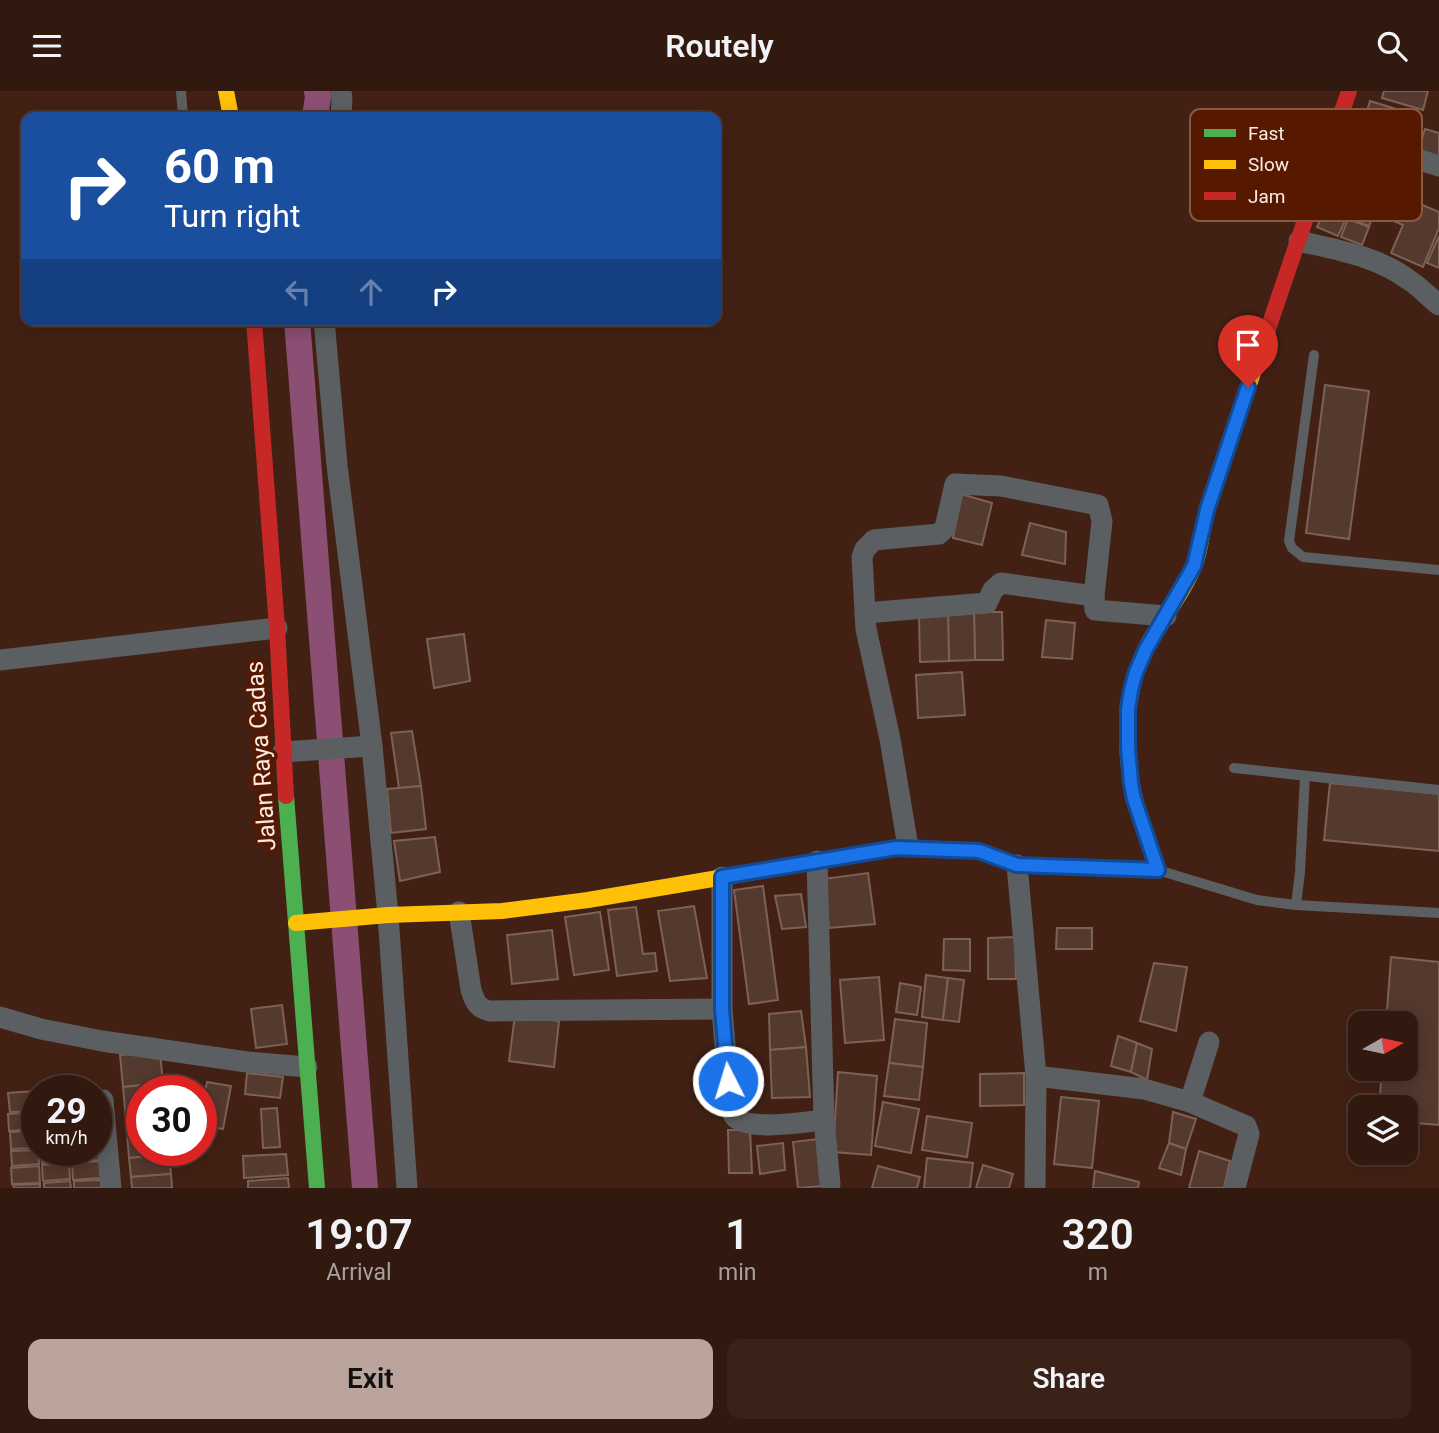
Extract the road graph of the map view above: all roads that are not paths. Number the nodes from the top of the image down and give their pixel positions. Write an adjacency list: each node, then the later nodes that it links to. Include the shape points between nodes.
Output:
1 (181, 91): 6 (lane)
2 (226, 91): 7 (street)
3 (341, 91): 8 (street)
4 (1349, 91): 5 (street)
5 (1343, 109)
6 (183, 112)
7 (230, 112)
8 (341, 112)
9 (1422, 161): 10 (street)
10 (1439, 166)
11 (1306, 221): 12 (street)
12 (1299, 241): 13 (street, via 1357,254 1390,268); 20 (street, via 1207,510 1194,566)
13 (1439, 305)
14 (254, 326): 21 (street, Jalan Raya Cadas)
15 (325, 326): 23 (street)
16 (1314, 355): 17 (lane, via 1289,541 1292,548 1303,557)
17 (1439, 570)
18 (1094, 596): 19 (street, via 1001,583 987,603); 19 (street, via 1102,521 1098,505 1001,486 955,484 945,528 939,534 874,540 865,549); 20 (street, via 1094,610)
19 (865, 613): 28 (street)
20 (1167, 615): 31 (street, via 1136,672 1128,709 1134,799)
21 (276, 628): 22 (street); 24 (street, Jalan Raya Cadas)
22 (0, 660)
23 (370, 746): 24 (street); 36 (street)
24 (288, 752): 37 (street, Jalan Raya Cadas)
25 (1234, 768): 26 (lane)
26 (1305, 776): 27 (lane); 33 (lane)
27 (1439, 790)
28 (908, 847): 29 (street); 30 (street, via 979,851)
29 (817, 861): 32 (street); 44 (street)
30 (1017, 865): 31 (street); 42 (street)
31 (1158, 870): 33 (lane, via 1257,899)
32 (722, 877): 34 (street, via 502,912); 38 (street)
33 (1296, 905): 35 (lane)
34 (459, 912): 36 (street); 38 (street, via 471,990 483,1009)
35 (1439, 913)
36 (386, 915): 37 (street); 49 (street)
37 (300, 923): 41 (street, Jalan Raya Cadas)
38 (722, 1009): 44 (street, via 730,1105 735,1116 761,1125)
39 (0, 1017): 41 (street, via 102,1041)
40 (1209, 1042): 43 (street)
41 (307, 1067): 48 (street, Jalan Raya Cadas)
42 (1036, 1076): 43 (street, via 1144,1089); 50 (street)
43 (1190, 1102): 51 (street, via 1249,1131)
44 (824, 1120): 46 (street)
45 (109, 1166): 47 (street)
46 (830, 1184)
47 (111, 1188)
48 (317, 1188)
49 (407, 1188)
50 (1035, 1188)
51 (1235, 1188)

